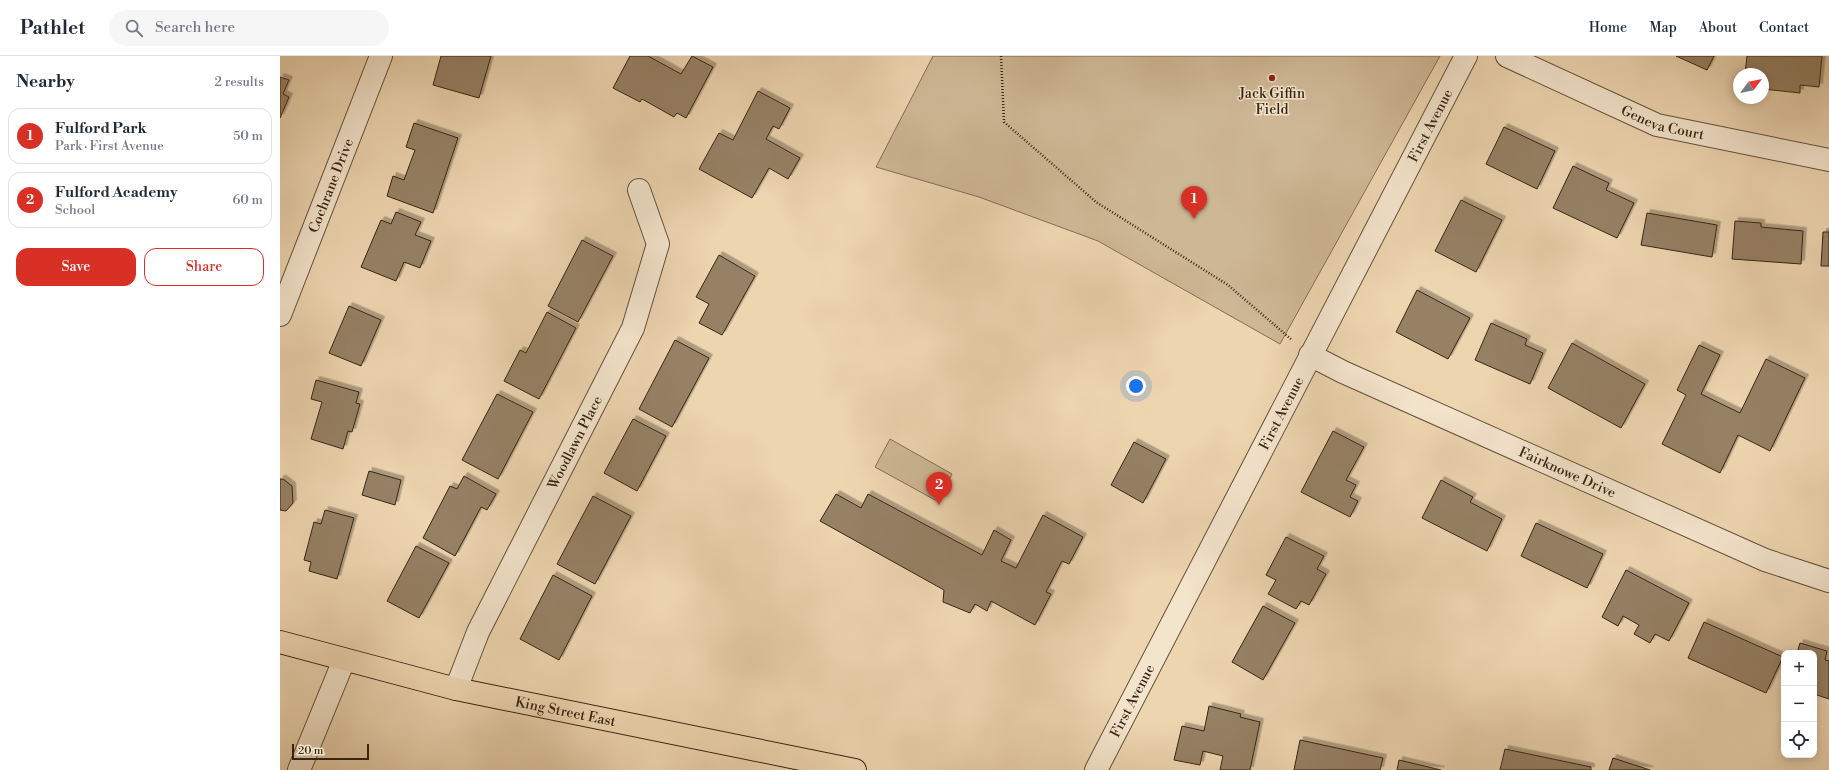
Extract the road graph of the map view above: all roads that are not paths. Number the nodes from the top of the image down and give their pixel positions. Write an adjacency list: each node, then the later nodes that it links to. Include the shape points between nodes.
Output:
1 (381, 56): 6 (street, Cochrane Drive)
2 (1466, 56): 7 (street, First Avenue)
3 (1507, 56): 4 (street, Geneva Court, via 1657,125)
4 (1829, 160)
5 (639, 190): 11 (street, Woodlawn Place, via 658,244 633,328 478,632)
6 (280, 315)
7 (1310, 355): 8 (street, Fairknowe Drive, via 1764,560); 14 (street, First Avenue)
8 (1829, 581)
9 (280, 642): 10 (main road, King Street East)
10 (344, 660): 11 (main road, King Street East); 12 (street)
11 (456, 689): 13 (main road, King Street East)
12 (299, 770)
13 (854, 770)
14 (1096, 770)

